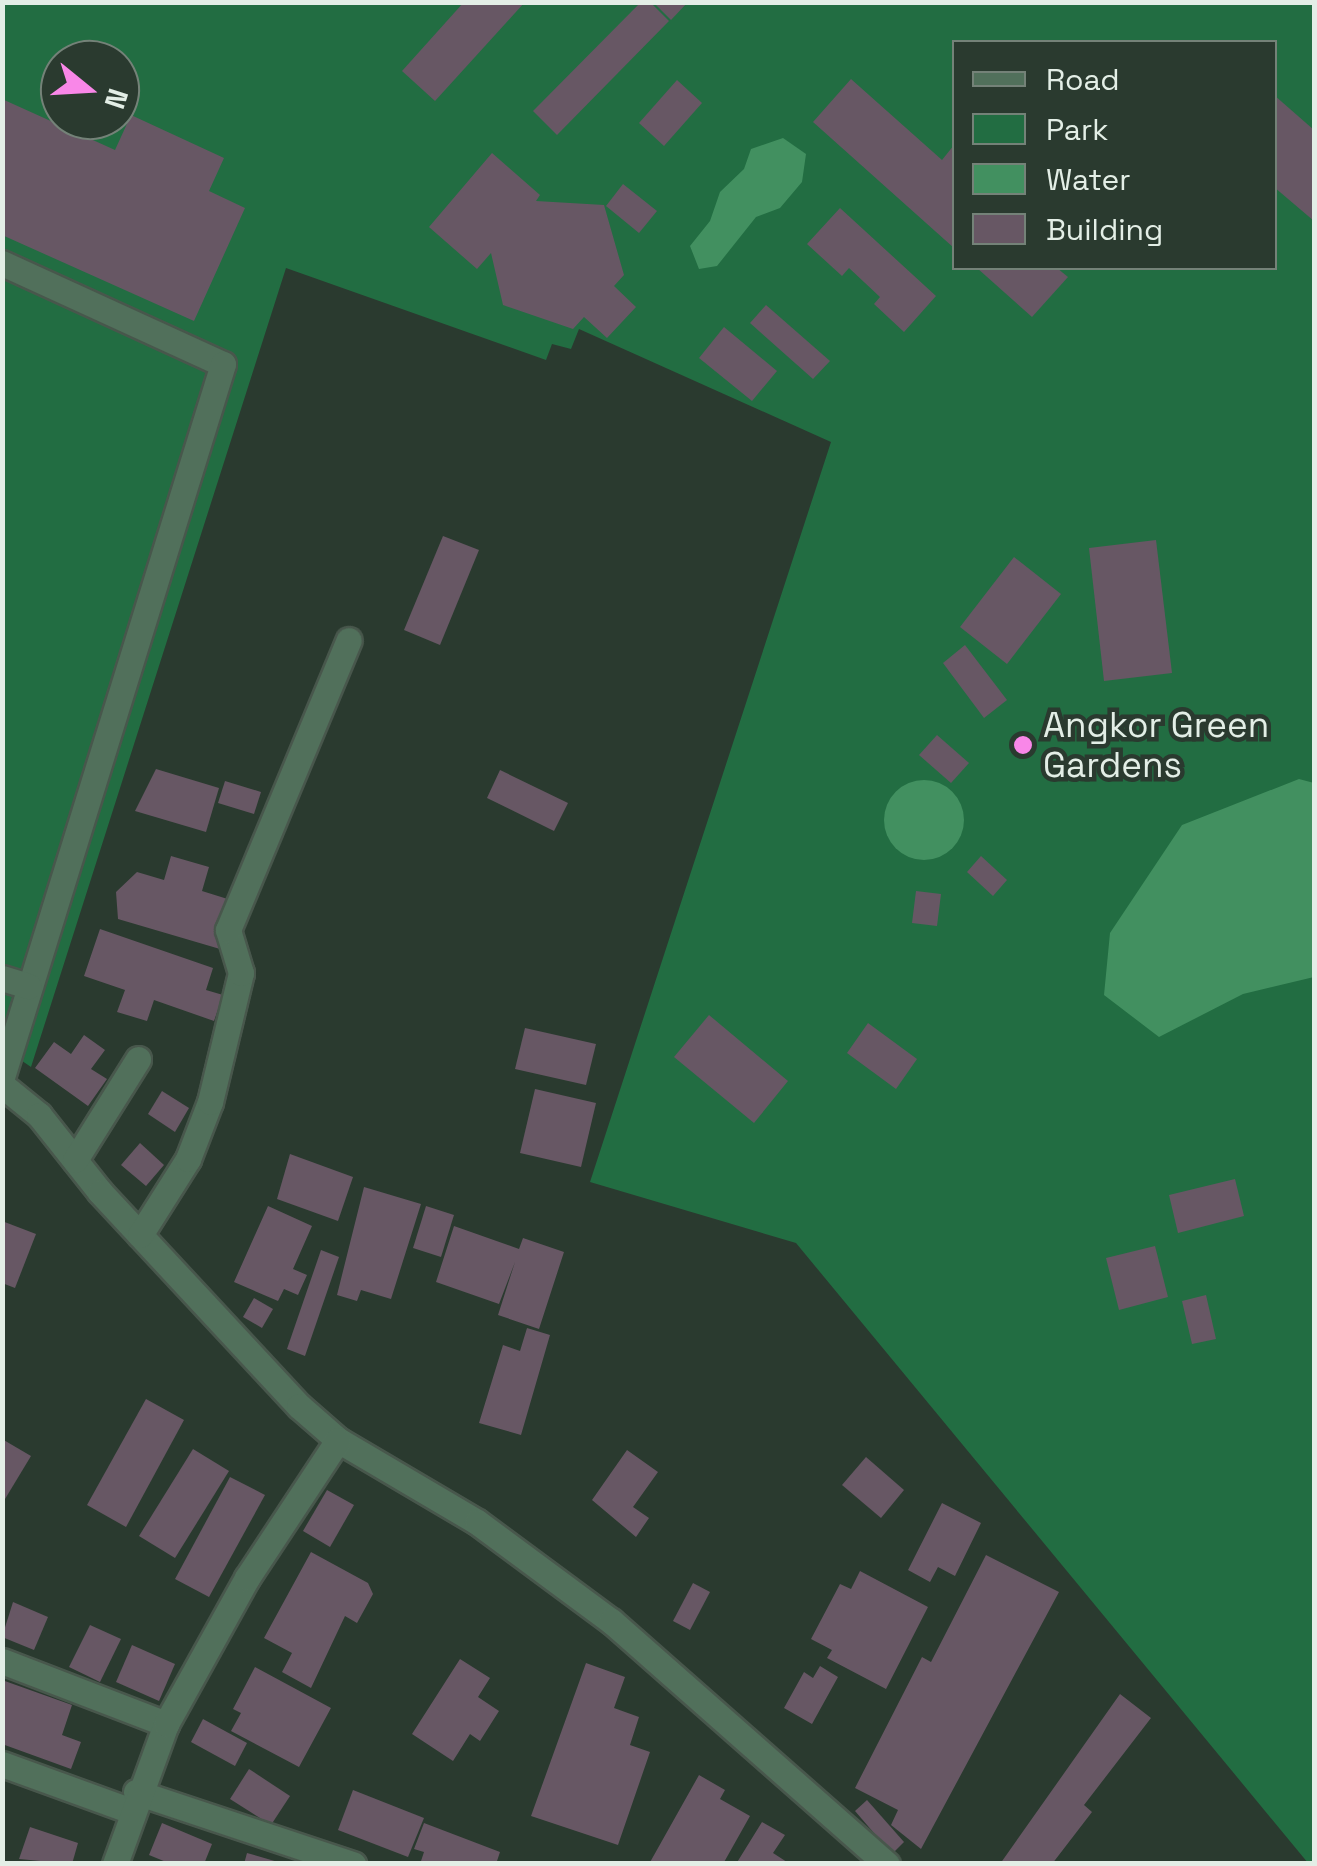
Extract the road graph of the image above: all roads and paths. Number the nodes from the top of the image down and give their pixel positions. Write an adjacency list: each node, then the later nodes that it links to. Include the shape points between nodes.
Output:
1 (2, 263): 4 (street, via 224,364)
2 (348, 640): 9 (street, via 228,930 242,974 210,1102 188,1160)
3 (2, 978): 4 (street)
4 (29, 986): 6 (street)
5 (138, 1059): 8 (street)
6 (2, 1077)
7 (2, 1085): 8 (street, via 39,1114)
8 (75, 1160): 9 (street)
9 (140, 1235): 10 (street)
10 (338, 1440): 12 (street, via 247,1578); 17 (street, via 476,1522 611,1620)
11 (2, 1661): 12 (street)
12 (166, 1724): 14 (street)
13 (2, 1764): 14 (street)
14 (134, 1802): 15 (street); 16 (street)
15 (115, 1864)
16 (353, 1864)
17 (887, 1864)

